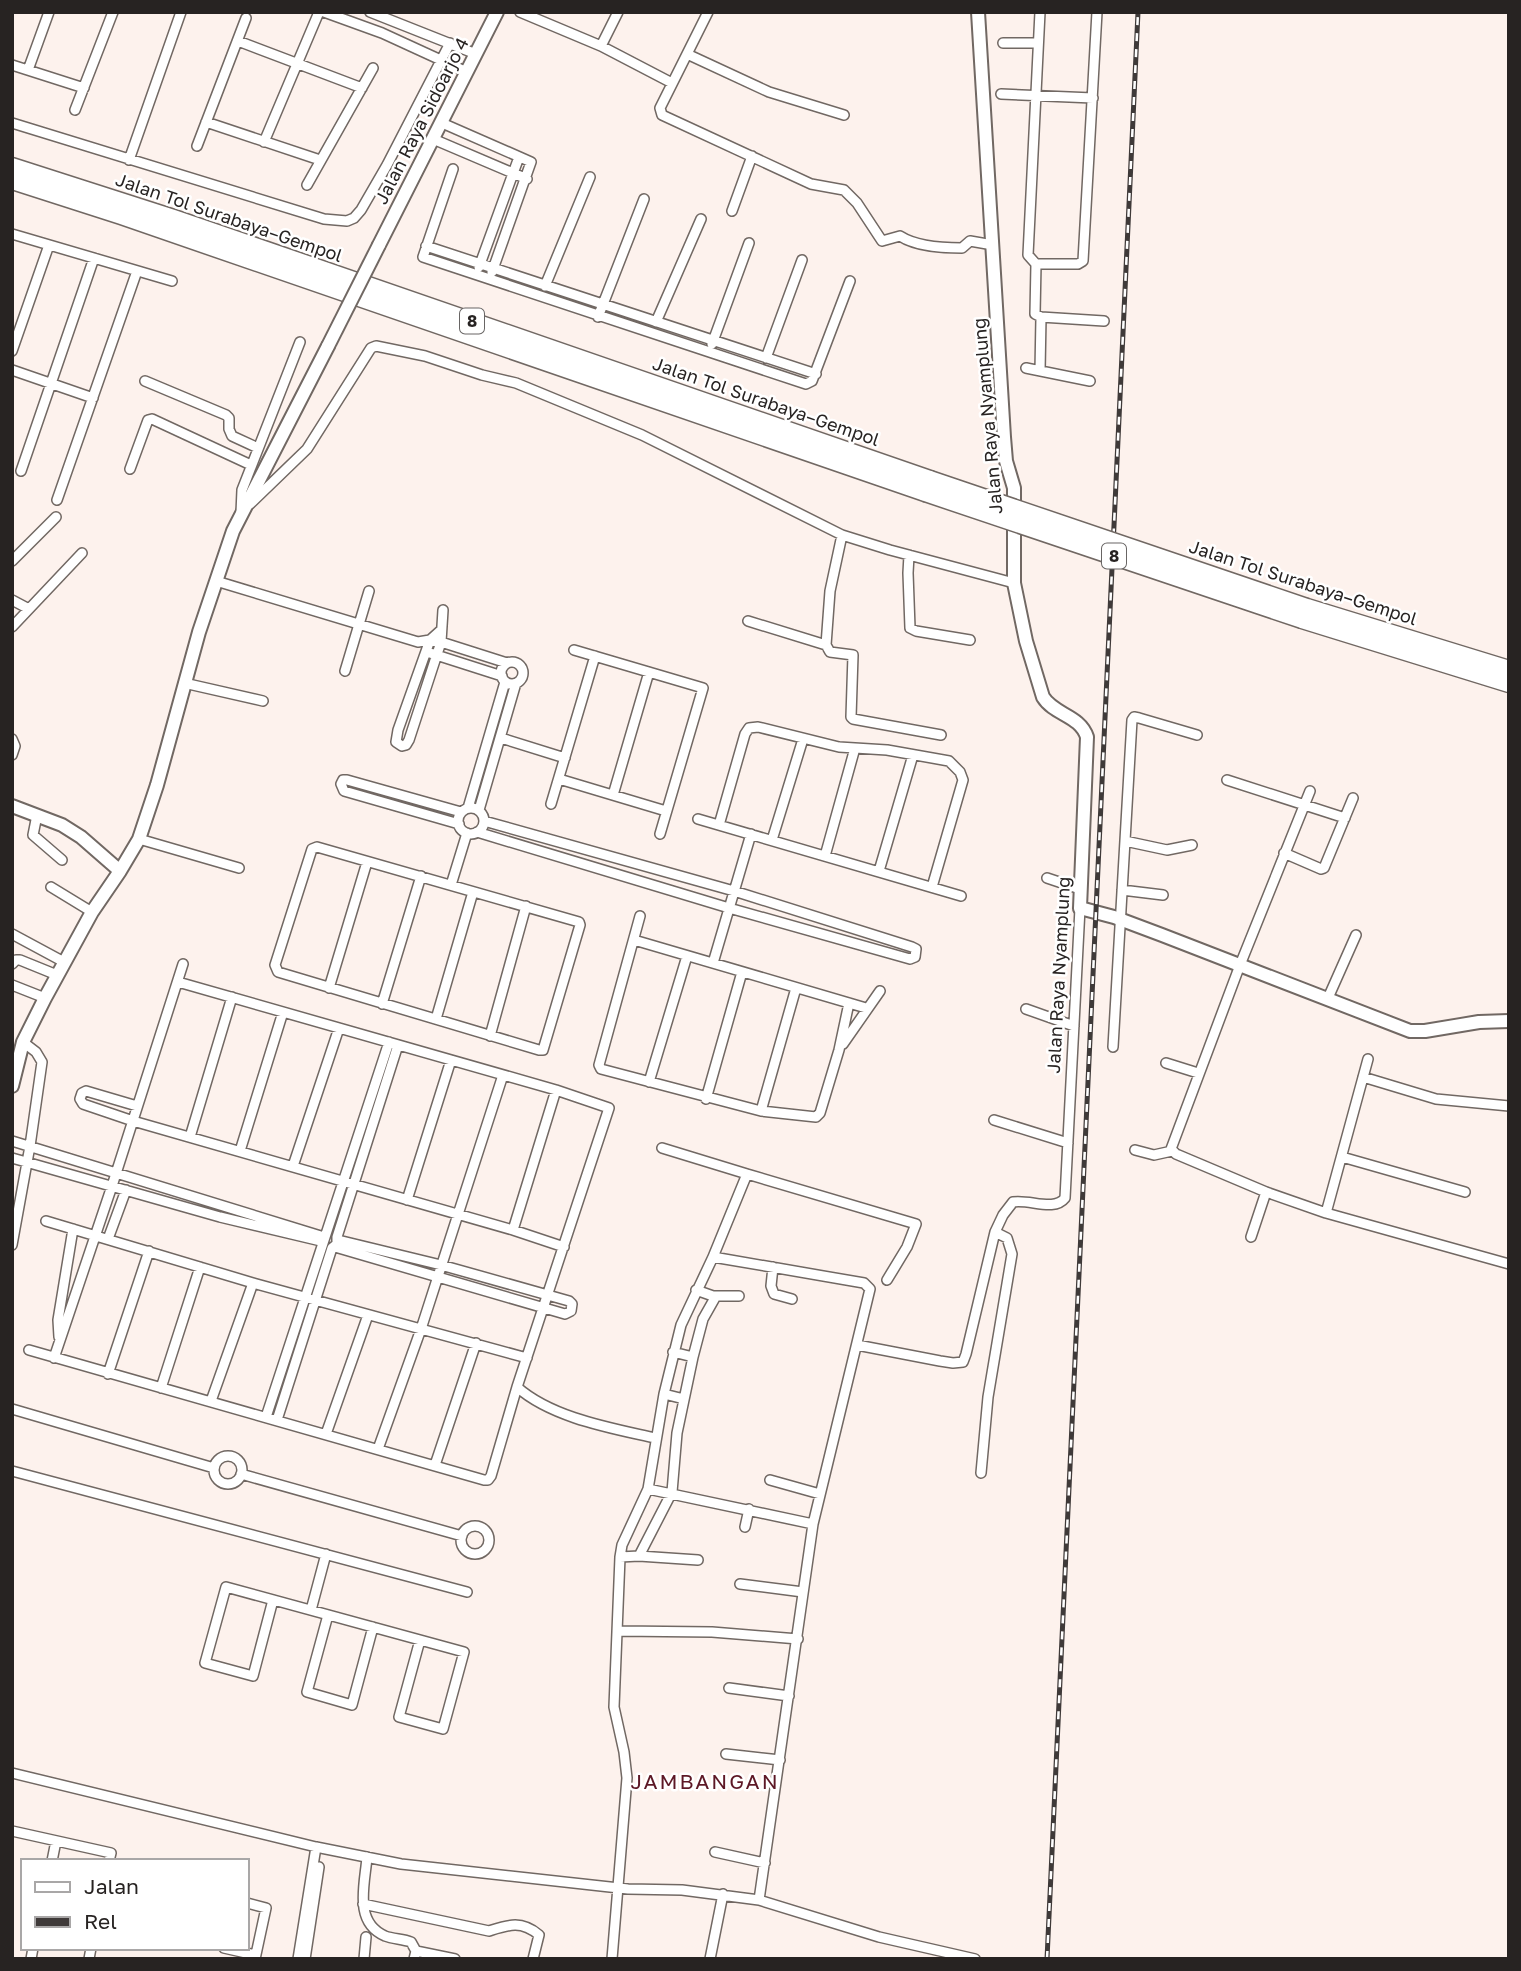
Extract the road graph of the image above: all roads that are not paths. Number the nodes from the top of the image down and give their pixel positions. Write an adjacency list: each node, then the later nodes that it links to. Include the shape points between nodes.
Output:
1 (49, 12): 25 (street)
2 (113, 12): 28 (street)
3 (181, 12): 43 (street)
4 (322, 12): 21 (street); 22 (street)
5 (370, 12): 15 (street)
6 (497, 12): 19 (street, Jalan Raya Sidoarjo 4)
7 (520, 12): 18 (street)
8 (618, 12): 18 (street)
9 (708, 12): 20 (street)
10 (978, 12): 58 (street, Jalan Raya Nyamplung)
11 (1040, 12): 17 (street)
12 (1097, 12): 32 (street)
13 (247, 18): 14 (street)
14 (238, 41): 22 (street); 35 (street)
15 (450, 43): 19 (street); 21 (street)
16 (1003, 43): 17 (street)
17 (1038, 43): 31 (street)
18 (601, 47): 27 (street)
19 (476, 54): 26 (street, Jalan Raya Sidoarjo 4)
20 (687, 54): 27 (street); 34 (street, via 768,92)
21 (441, 61): 26 (street); 43 (street, via 372,193 347,221 324,219)
22 (297, 64): 29 (street); 39 (street)
23 (12, 65): 25 (street)
24 (373, 68): 29 (street)
25 (28, 70): 28 (street)
26 (467, 72): 37 (street, Jalan Raya Sidoarjo 4)
27 (672, 83): 41 (street, via 660,108 662,115)
28 (84, 88): 33 (street)
29 (362, 88): 44 (street)
30 (1001, 94): 31 (street)
31 (1036, 96): 32 (street); 63 (street, via 1028,256)
32 (1093, 98): 63 (street, via 1083,261)
33 (75, 110)
34 (844, 115)
35 (206, 122): 39 (street); 40 (street)
36 (12, 123): 43 (street)
37 (442, 123): 38 (street, Jalan Raya Sidoarjo 4); 42 (street)
38 (433, 139): 47 (street); 95 (street, Jalan Raya Sidoarjo 4, bridge)
39 (264, 142): 44 (street)
40 (197, 145)
41 (752, 156): 53 (street); 58 (street, via 811,184 844,190 881,240 899,236 950,247 962,248 970,241)
42 (519, 157): 47 (street); 49 (street, via 531,162)
43 (130, 160)
44 (320, 160): 51 (street)
45 (12, 166): 93 (highway, Jalan Tol Surabaya–Gempol / 8, via 174,218)
46 (453, 169): 59 (street)
47 (512, 172): 49 (street); 62 (street)
48 (590, 177): 70 (street)
49 (527, 179): 64 (street)
50 (12, 181): 93 (highway, Jalan Tol Surabaya–Gempol / 8)
51 (307, 185)
52 (644, 199): 71 (street)
53 (732, 211)
54 (701, 219): 75 (street)
55 (12, 234): 57 (street)
56 (748, 243): 76 (street)
57 (49, 245): 60 (street); 78 (street)
58 (993, 245): 102 (street, Jalan Raya Nyamplung, via 1006,461 1014,488)
59 (426, 246): 62 (street); 66 (street, via 423,257)
60 (94, 258): 65 (street); 87 (street)
61 (802, 260): 80 (street)
62 (480, 264): 64 (street); 66 (street)
63 (1036, 264): 73 (street, via 1035,314)
64 (493, 269): 67 (street); 70 (street)
65 (137, 271): 68 (street); 88 (street)
66 (476, 275): 67 (street)
67 (489, 280): 72 (street)
68 (172, 281)
69 (850, 281): 84 (street)
70 (545, 286): 71 (street)
71 (603, 304): 72 (street); 75 (street)
72 (598, 317): 79 (street)
73 (1041, 317): 74 (street); 83 (street)
74 (1104, 321)
75 (656, 322): 76 (street)
76 (713, 340): 79 (street); 80 (street)
77 (300, 342): 89 (street)
78 (12, 351)
79 (708, 354): 84 (street, via 806,384)
80 (766, 358): 84 (street)
81 (1026, 368): 83 (street)
82 (12, 370): 87 (street)
83 (1040, 371): 86 (street)
84 (816, 373)
85 (145, 381): 89 (street, via 226,415 232,436)
86 (1090, 381)
87 (51, 383): 88 (street); 92 (street)
88 (93, 398): 94 (street)
89 (258, 449): 90 (street)
90 (251, 466): 91 (street, via 152,419 144,428); 95 (street, via 242,491)
91 (130, 469)
92 (21, 471)
93 (927, 486): 107 (highway, Jalan Tol Surabaya–Gempol / 8, bridge)
94 (57, 500)
95 (241, 513): 97 (street, via 307,449 376,346 425,356 541,393 642,435); 101 (street, Jalan Raya Sidoarjo 4)
96 (56, 517): 100 (street)
97 (842, 536): 99 (street); 116 (street)
98 (82, 553): 105 (street)
99 (908, 555): 102 (street); 113 (street, via 910,628)
100 (12, 561)
101 (216, 581): 109 (street); 125 (street, Jalan Raya Sidoarjo 4)
102 (1014, 583): 174 (street, Jalan Raya Nyamplung, via 1043,697 1079,723 1086,734)
103 (369, 591): 109 (street)
104 (12, 600): 105 (street)
105 (29, 609): 110 (street)
106 (443, 610): 111 (street)
107 (1305, 614): 121 (highway, Jalan Tol Surabaya–Gempol / 8); 127 (highway, Jalan Tol Surabaya–Gempol / 8)
108 (748, 621): 116 (street)
109 (359, 623): 114 (street); 122 (street)
110 (12, 627)
111 (440, 631): 112 (street); 115 (street)
112 (430, 640): 114 (street); 115 (street); 118 (street)
113 (970, 640)
114 (418, 642): 118 (street)
115 (441, 642): 118 (street); 120 (street)
116 (825, 645): 130 (street, via 830,652 854,657 852,719)
117 (574, 650): 119 (street)
118 (431, 653): 118 (street, via 409,740 402,746 396,742 398,730); 124 (street)
119 (596, 656): 123 (street); 137 (street)
120 (507, 663): 124 (street, via 501,671); 126 (street, via 517,663 523,671)
121 (1509, 669)
122 (345, 671)
123 (649, 672): 141 (street); 148 (street, via 703,688)
124 (503, 679): 126 (street); 146 (street)
125 (184, 683): 128 (street); 158 (street, Jalan Raya Sidoarjo 4)
126 (516, 683): 131 (street)
127 (1509, 684)
128 (263, 701)
129 (1197, 735): 160 (street, via 1133,718)
130 (941, 736)
131 (501, 738): 137 (street); 147 (street)
132 (12, 739): 135 (street)
133 (803, 739): 134 (street); 154 (street, via 758,727 747,730); 159 (street)
134 (855, 748): 136 (street); 163 (street)
135 (12, 755)
136 (914, 755): 168 (street); 173 (street, via 951,762 963,780)
137 (565, 758): 138 (street)
138 (559, 779): 141 (street); 143 (street)
139 (1227, 780): 145 (street)
140 (1310, 791): 145 (street)
141 (613, 795): 148 (street)
142 (1353, 798): 150 (street)
143 (551, 804)
144 (12, 806): 149 (street)
145 (1304, 806): 150 (street); 162 (street)
146 (465, 810): 147 (street); 153 (street); 153 (street, via 347,779 341,784 344,791)
147 (479, 810): 152 (street)
148 (666, 811): 156 (street)
149 (37, 816): 164 (street, via 33,835); 167 (street, via 81,837)
150 (1345, 818): 162 (street, via 1324,868)
151 (698, 819): 154 (street)
152 (484, 821): 155 (street); 177 (street)
153 (459, 824): 155 (street)
154 (719, 825): 157 (street)
155 (472, 832): 171 (street); 181 (street)
156 (660, 834)
157 (751, 834): 159 (street); 177 (street)
158 (139, 839): 166 (street); 167 (street, Jalan Raya Sidoarjo 4)
159 (772, 840): 163 (street)
160 (1125, 841): 161 (street, via 1167,850); 175 (street)
161 (1192, 845)
162 (1284, 853): 194 (street)
163 (825, 856): 168 (street)
164 (62, 860)
165 (366, 862): 169 (street); 199 (street); 199 (street, via 313,848 275,965 281,974)
166 (239, 868)
167 (120, 871): 183 (street, Jalan Raya Sidoarjo 4)
168 (879, 871): 173 (street)
169 (421, 876): 171 (street); 206 (street)
170 (1047, 878): 174 (street)
171 (451, 885): 176 (street)
172 (51, 887): 183 (street)
173 (932, 887): 179 (street)
174 (1080, 889): 182 (street, Jalan Raya Nyamplung)
175 (1122, 890): 178 (street); 185 (street)
176 (473, 891): 180 (street); 210 (street)
177 (734, 891): 181 (street); 181 (street, via 912,947 915,957)
178 (1163, 895)
179 (961, 896)
180 (526, 906): 214 (street); 214 (street, via 580,925 543,1049)
181 (729, 908): 193 (street)
182 (1080, 908): 185 (street); 212 (street, Jalan Raya Nyamplung)
183 (92, 912): 190 (street, Jalan Raya Sidoarjo 4)
184 (640, 916): 188 (street)
185 (1120, 919): 194 (street); 217 (street)
186 (12, 934): 190 (street)
187 (1356, 935): 204 (street)
188 (634, 940): 189 (street); 225 (street, via 599,1066)
189 (687, 956): 193 (street); 225 (street)
190 (64, 962): 196 (street, Jalan Raya Sidoarjo 4)
191 (12, 964): 196 (street, via 20,960)
192 (183, 964): 197 (street)
193 (713, 964): 195 (street)
194 (1240, 965): 204 (street); 222 (street)
195 (741, 972): 200 (street); 228 (street)
196 (57, 975): 203 (street, Jalan Raya Sidoarjo 4)
197 (178, 982): 202 (street); 229 (street)
198 (12, 985): 203 (street)
199 (329, 988): 206 (street)
200 (796, 988): 205 (street); 231 (street)
201 (880, 991): 207 (street)
202 (232, 997): 209 (street); 234 (street)
203 (45, 998): 215 (street, Jalan Raya Sidoarjo 4)
204 (1328, 998): 211 (street, via 1414,1031)
205 (849, 1003): 207 (street); 218 (street)
206 (382, 1004): 210 (street)
207 (866, 1008): 218 (street)
208 (1026, 1009): 212 (street)
209 (283, 1012): 213 (street); 240 (street)
210 (436, 1019): 214 (street)
211 (1509, 1021)
212 (1074, 1026): 236 (street, Jalan Raya Nyamplung)
213 (339, 1028): 216 (street); 245 (street)
214 (489, 1036)
215 (23, 1042): 226 (street, Jalan Raya Sidoarjo 4); 237 (street, via 41,1062)
216 (393, 1043): 220 (street); 248 (street); 249 (street)
217 (1113, 1047)
218 (839, 1050): 231 (street, via 818,1116)
219 (1368, 1059): 224 (street)
220 (451, 1060): 223 (street); 254 (street)
221 (1166, 1063): 222 (street)
222 (1198, 1073): 241 (street)
223 (503, 1075): 227 (street); 257 (street)
224 (1363, 1077): 230 (street, via 1436,1099); 242 (street)
225 (649, 1083): 228 (street)
226 (12, 1087)
227 (556, 1090): 261 (street); 268 (street, via 609,1110)
228 (706, 1099): 231 (street)
229 (137, 1106): 233 (street); 233 (street, via 82,1093 81,1102)
230 (1509, 1106)
231 (761, 1111)
232 (994, 1120): 236 (street)
233 (132, 1121): 234 (street); 246 (street)
234 (190, 1137): 240 (street)
235 (12, 1141): 237 (street)
236 (1068, 1143): 262 (street, Jalan Raya Nyamplung, via 1063,1201 1055,1205 1013,1202)
237 (30, 1146): 244 (street); 246 (street)
238 (662, 1148): 247 (street)
239 (1135, 1150): 241 (street, via 1154,1155)
240 (240, 1151): 245 (street)
241 (1172, 1151): 252 (street)
242 (1342, 1157): 253 (street); 256 (street)
243 (12, 1158): 244 (street)
244 (27, 1163): 250 (street); 267 (street)
245 (293, 1166): 248 (street)
246 (116, 1174): 250 (street); 255 (street)
247 (747, 1174): 270 (street); 276 (street, via 911,1222 907,1247)
248 (342, 1181): 249 (street); 266 (street)
249 (353, 1184): 254 (street); 266 (street)
250 (112, 1186): 251 (street); 263 (street)
251 (126, 1190): 258 (street); 265 (street)
252 (1266, 1192): 256 (street); 264 (street)
253 (1465, 1192)
254 (407, 1200): 257 (street)
255 (223, 1204): 258 (street); 266 (street)
256 (1326, 1213): 271 (street)
257 (457, 1214): 261 (street); 272 (street)
258 (219, 1217): 266 (street)
259 (46, 1221): 260 (street)
260 (74, 1229): 263 (street); 288 (street, via 58,1320)
261 (513, 1230): 268 (street)
262 (995, 1232): 291 (street, via 963,1362); 310 (street, via 1007,1238 1012,1254 988,1397)
263 (96, 1236): 265 (street); 288 (street)
264 (1251, 1237)
265 (108, 1239): 269 (street)
266 (330, 1241): 272 (street); 274 (street); 281 (street); 283 (street)
267 (12, 1245)
268 (564, 1247): 279 (street)
269 (149, 1251): 273 (street); 296 (street)
270 (713, 1257): 275 (street); 278 (street)
271 (1509, 1264)
272 (441, 1265): 274 (street); 279 (street)
273 (200, 1267): 277 (street); 298 (street)
274 (437, 1277): 284 (street); 287 (street)
275 (772, 1277): 282 (street, via 774,1294); 291 (street, via 864,1283 869,1293)
276 (887, 1280)
277 (253, 1283): 281 (street); 300 (street)
278 (708, 1294): 280 (street); 286 (street); 286 (street, via 707,1311)
279 (549, 1296): 284 (street); 284 (street, via 570,1302 571,1311 566,1314)
280 (738, 1296)
281 (305, 1297): 283 (street); 290 (street)
282 (792, 1299)
283 (316, 1300): 285 (street); 290 (street)
284 (545, 1308): 295 (street)
285 (368, 1315): 287 (street); 304 (street)
286 (692, 1328): 293 (street); 293 (street)
287 (421, 1329): 289 (street); 306 (street)
288 (60, 1337): 294 (street)
289 (476, 1343): 295 (street); 307 (street)
290 (295, 1345): 302 (street); 303 (street)
291 (857, 1345): 315 (street)
292 (29, 1350): 294 (street)
293 (685, 1355): 299 (street); 299 (street)
294 (54, 1358): 296 (street)
295 (527, 1358): 297 (street)
296 (108, 1374): 298 (street)
297 (517, 1387): 305 (street, via 551,1409); 307 (street, via 488,1480)
298 (161, 1388): 300 (street)
299 (676, 1397): 305 (street); 314 (street)
300 (211, 1401): 302 (street)
301 (12, 1409): 308 (street)
302 (266, 1417): 303 (street)
303 (277, 1420): 304 (street)
304 (326, 1434): 306 (street)
305 (655, 1438): 313 (street)
306 (378, 1449): 307 (street)
307 (435, 1465)
308 (214, 1468): 311 (street, via 222,1482 233,1482); 311 (street, via 227,1456 239,1462)
309 (12, 1471): 320 (street)
310 (981, 1473)
311 (241, 1474): 319 (street)
312 (770, 1480): 315 (street)
313 (652, 1489): 314 (street); 321 (street, via 622,1545)
314 (670, 1492): 316 (street); 321 (street)
315 (820, 1493): 317 (street)
316 (748, 1509): 317 (street); 318 (street)
317 (813, 1524): 325 (street)
318 (745, 1527)
319 (462, 1536)
320 (326, 1554): 324 (street); 327 (street)
321 (630, 1556): 322 (street); 330 (street)
322 (698, 1560)
323 (740, 1584): 325 (street)
324 (467, 1592)
325 (803, 1592): 331 (street)
326 (274, 1600): 326 (street, via 226,1587 205,1663 253,1676); 327 (street)
327 (311, 1610): 328 (street)
328 (328, 1615): 329 (street); 329 (street, via 307,1692 352,1705)
329 (373, 1627): 332 (street)
330 (627, 1631): 331 (street); 346 (street, via 614,1707 627,1778)
331 (798, 1639): 334 (street)
332 (420, 1640): 332 (street, via 399,1717 443,1729 464,1652)
333 (729, 1688): 334 (street)
334 (789, 1696): 336 (street)
335 (726, 1754): 336 (street)
336 (780, 1760): 345 (street)
337 (12, 1773): 340 (street)
338 (12, 1831): 339 (street)
339 (56, 1841): 343 (street); 344 (street, via 111,1853)
340 (319, 1847): 342 (street); 356 (street); 357 (street)
341 (715, 1852): 345 (street)
342 (367, 1857): 346 (street, via 435,1869); 350 (street)
343 (52, 1859)
344 (110, 1859)
345 (765, 1863): 348 (street)
346 (628, 1888): 347 (street); 361 (street)
347 (723, 1894): 348 (street); 362 (street)
348 (760, 1900): 354 (street)
349 (248, 1903): 355 (street, via 266,1908)
350 (363, 1904): 353 (street, via 372,1927 388,1937 411,1942); 360 (street, via 489,1931 504,1924 524,1927 539,1934)
351 (366, 1937): 358 (street)
352 (232, 1950): 355 (street)
353 (415, 1955): 359 (street)
354 (946, 1955): 363 (street)
355 (255, 1957)
356 (298, 1959)
357 (305, 1959)
358 (364, 1959)
359 (455, 1959)
360 (533, 1959)
361 (612, 1959)
362 (710, 1959)
363 (975, 1959)

